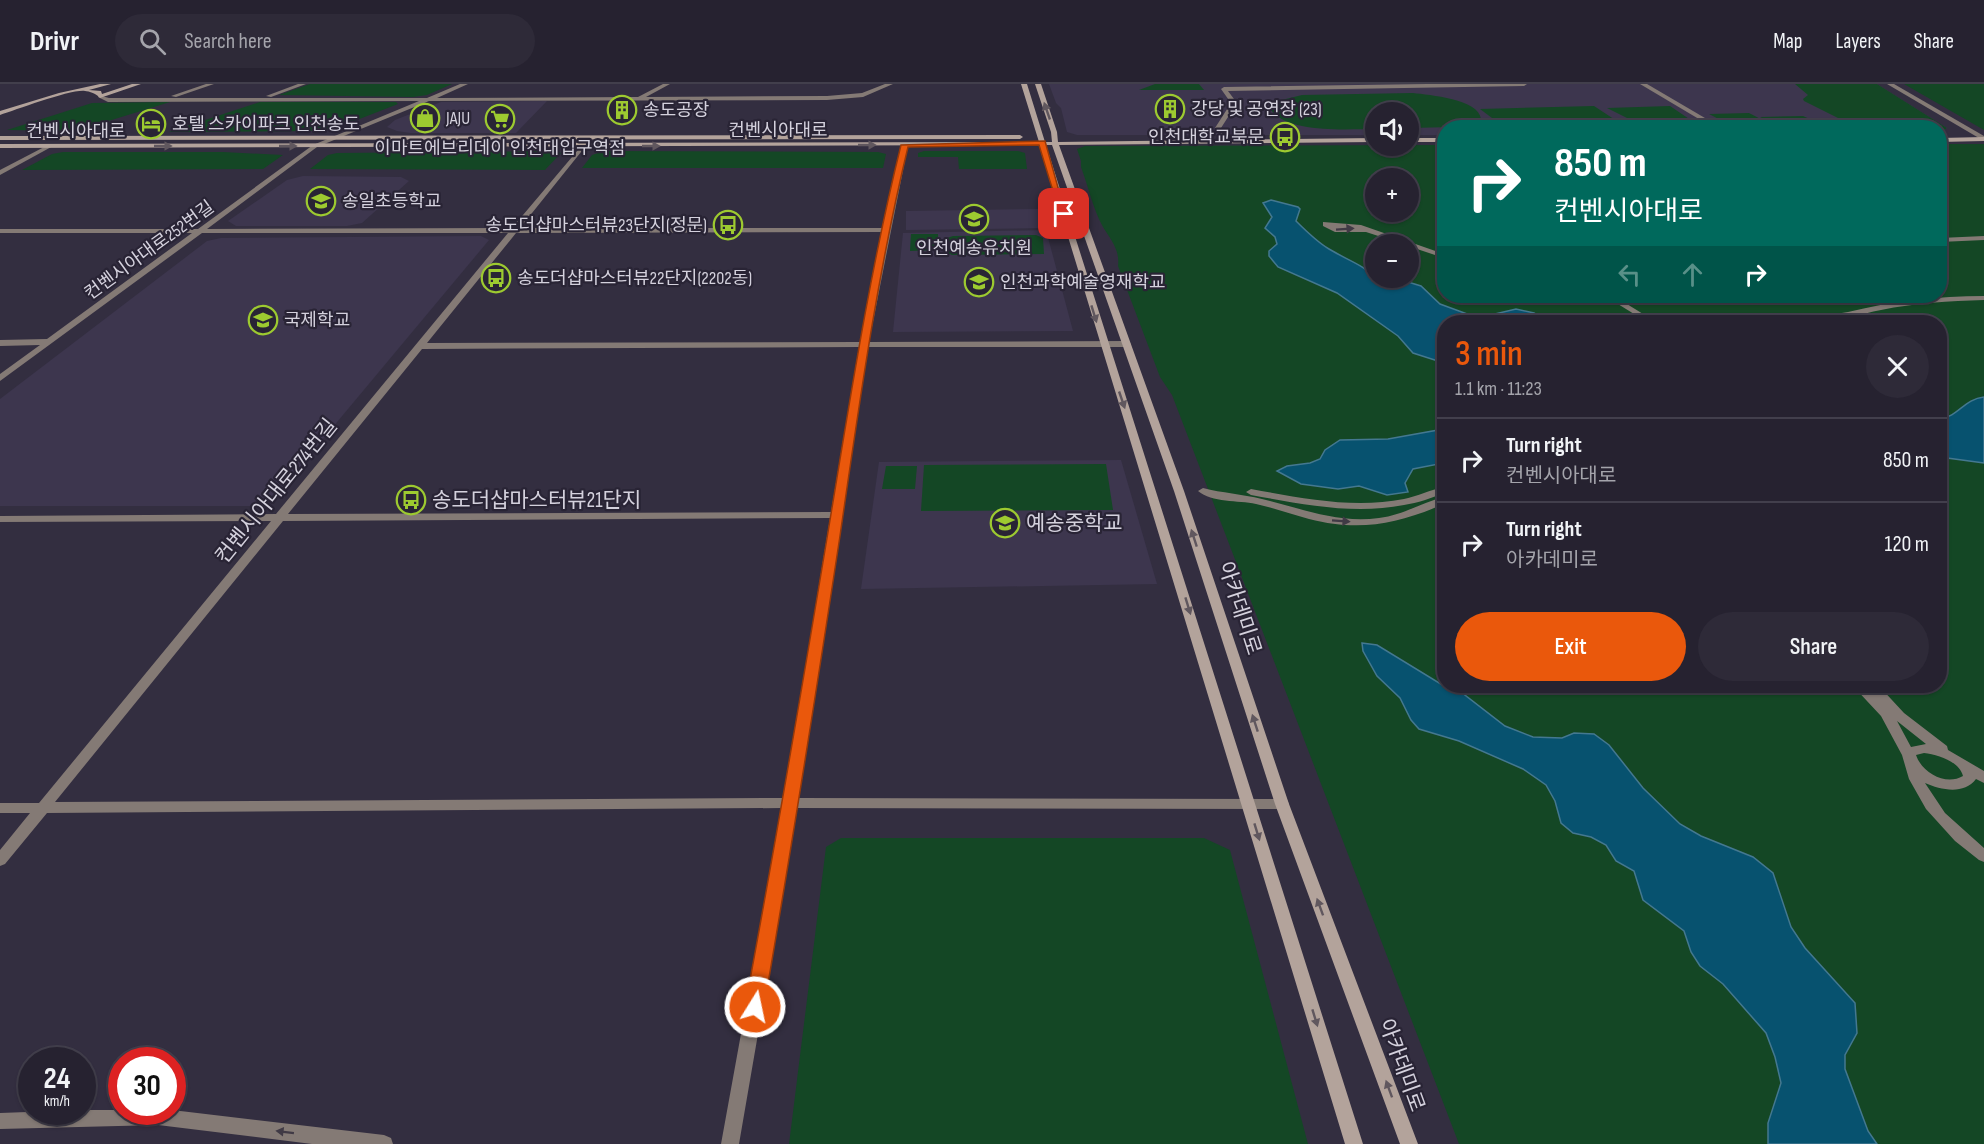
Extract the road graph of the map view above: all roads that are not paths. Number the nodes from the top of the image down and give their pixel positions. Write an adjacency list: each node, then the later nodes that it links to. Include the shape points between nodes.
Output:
1 (78, 84): 20 (main road)
2 (108, 84): 14 (main road)
3 (138, 84): 15 (main road)
4 (211, 84): 17 (street)
5 (303, 84): 18 (street)
6 (465, 84): 19 (street, 컨벤시아대로252번길)
7 (667, 84): 16 (street)
8 (890, 84): 16 (street, via 872,93 840,98)
9 (1024, 84): 34 (main road)
10 (1038, 84): 35 (main road, 아카데미로, one-way to 10)
11 (1524, 84): 27 (street, via 1224,90 1234,103 1218,128)
12 (1642, 84): 22 (street)
13 (1890, 84): 28 (street)
14 (61, 94): 15 (main road); 21 (main road)
15 (100, 94): 17 (street, via 108,100)
16 (638, 98): 19 (street)
17 (162, 100): 18 (street)
18 (259, 100): 19 (street)
19 (427, 100): 23 (street, 컨벤시아대로252번길)
20 (0, 107)
21 (0, 113)
22 (1705, 120)
23 (335, 136): 24 (main road, 컨벤시아대로); 25 (main road, 컨벤시아대로); 41 (street, 컨벤시아대로252번길)
24 (985, 136): 34 (main road, 컨벤시아대로); 36 (main road, via 997,141)
25 (242, 137): 26 (main road, 컨벤시아대로); 40 (main road, via 265,140)
26 (0, 138)
27 (1222, 138): 30 (main road, 컨벤시아대로); 35 (main road, 컨벤시아대로)
28 (1984, 138): 33 (main road)
29 (1365, 139): 35 (main road, 컨벤시아대로)
30 (1365, 139)
31 (1419, 139): 32 (main road)
32 (1437, 139)
33 (1947, 139)
34 (1041, 140): 35 (main road, 컨벤시아대로); 36 (main road, 컨벤시아대로); 62 (main road, one-way to 62)
35 (1056, 140): 60 (main road, 아카데미로)
36 (986, 144): 37 (main road, 컨벤시아대로)
37 (905, 145): 42 (main road, 컨벤시아대로, one-way to 37); 45 (street)
38 (0, 146): 39 (main road, 컨벤시아대로)
39 (50, 146): 40 (main road, 컨벤시아대로, one-way to 40); 43 (street)
40 (229, 146): 41 (main road, 컨벤시아대로, one-way to 41)
41 (315, 146): 42 (main road, 컨벤시아대로); 48 (street, 컨벤시아대로252번길)
42 (583, 146): 44 (street, 컨벤시아대로274번길)
43 (0, 172)
44 (514, 230): 45 (street); 48 (street); 63 (street, 컨벤시아대로274번길)
45 (884, 230): 61 (street)
46 (1367, 230): 51 (street)
47 (0, 231): 48 (street)
48 (201, 231): 58 (street, 컨벤시아대로252번길)
49 (1984, 238): 50 (street)
50 (1947, 240)
51 (1437, 254)
52 (1984, 297): 53 (street)
53 (1947, 298)
54 (1890, 303): 57 (street)
55 (1619, 304): 56 (street)
56 (1639, 315)
57 (1843, 315)
58 (49, 342): 59 (street); 64 (street, 컨벤시아대로252번길)
59 (0, 343)
60 (1127, 344): 62 (street); 85 (main road, 아카데미로, one-way to 60)
61 (864, 345): 62 (street); 63 (street); 69 (street)
62 (1103, 345): 84 (main road, one-way to 84, via 1152,490)
63 (420, 346): 72 (street, 컨벤시아대로274번길)
64 (0, 378)
65 (1437, 492): 68 (street, via 1403,502)
66 (1313, 503): 68 (street); 70 (street); 70 (street, via 1237,489 1212,488 1203,492 1262,502)
67 (1437, 503): 73 (street, via 1399,518)
68 (1363, 506): 73 (street)
69 (836, 515): 72 (street); 83 (street)
70 (1309, 518): 73 (street, one-way to 73)
71 (0, 519): 72 (street)
72 (278, 519): 87 (street, 컨벤시아대로274번길)
73 (1373, 522)
74 (1866, 693): 76 (street, via 1886,713)
75 (1878, 693): 77 (street, via 1899,716)
76 (1909, 758): 77 (street, via 1917,749 1924,748); 81 (street, via 1927,777); 82 (street)
77 (1957, 759): 78 (street); 79 (street, via 1970,774)
78 (1984, 778)
79 (1965, 783): 80 (street); 81 (street)
80 (1984, 783)
81 (1948, 784): 82 (street, via 1930,786)
82 (1925, 800): 88 (street, via 1958,836)
83 (791, 803): 84 (street); 87 (street); 92 (street)
84 (1248, 804): 85 (street); 93 (main road, one-way to 93)
85 (1282, 804): 94 (main road, 아카데미로, one-way to 85)
86 (0, 808): 87 (street)
87 (43, 808): 89 (street, 컨벤시아대로274번길)
88 (1984, 856)
89 (0, 860)
90 (0, 1121): 91 (street, one-way to 90, via 158,1117)
91 (384, 1144)
92 (730, 1144)
93 (1354, 1144)
94 (1409, 1144)

